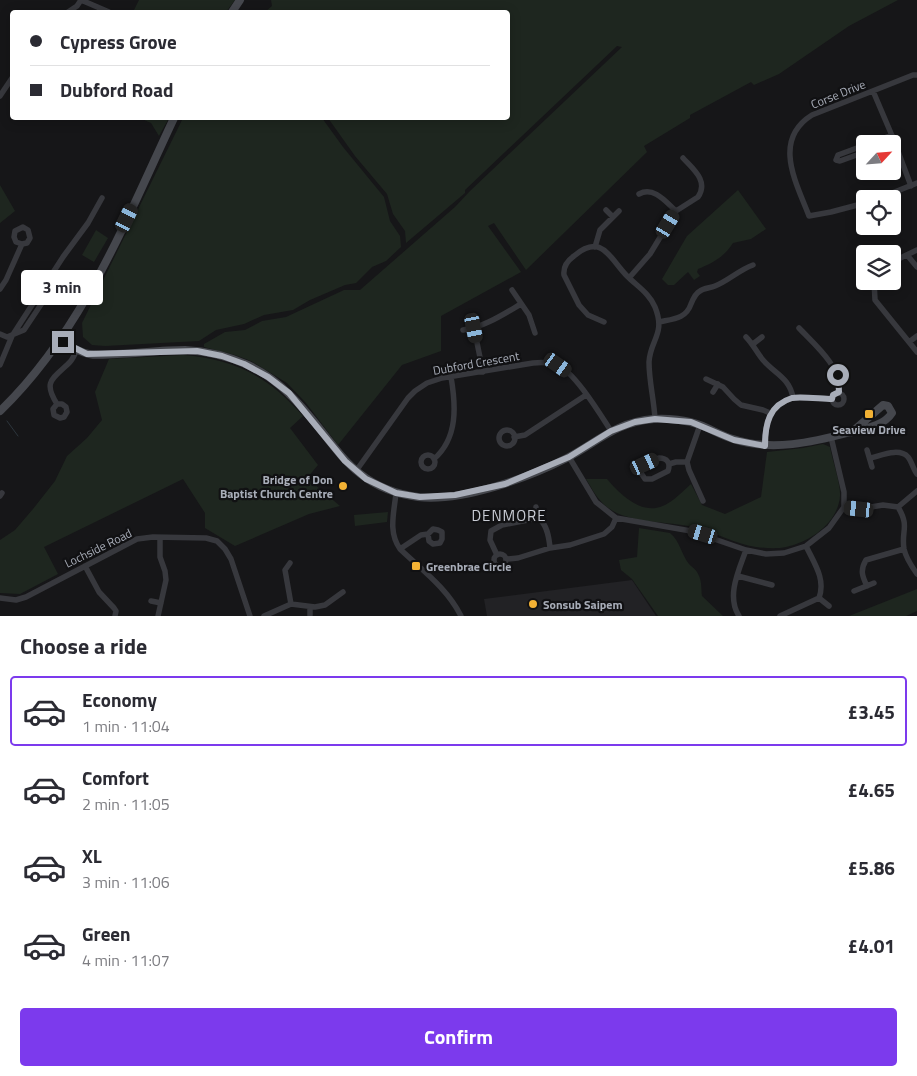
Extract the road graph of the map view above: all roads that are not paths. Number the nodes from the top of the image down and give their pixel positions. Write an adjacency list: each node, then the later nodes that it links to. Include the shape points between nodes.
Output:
1 (81, 0): 2 (street); 3 (street)
2 (70, 10)
3 (102, 10)
4 (917, 75): 6 (street, Corse Drive)
5 (10, 81): 7 (street)
6 (873, 91): 9 (street); 20 (street, Corse Drive, via 808,118 797,130 790,150 791,166 809,216)
7 (0, 96)
8 (173, 120): 53 (street, via 89,295)
9 (892, 135)
10 (856, 148): 11 (street, via 838,155 836,160)
11 (856, 155)
12 (682, 158): 22 (street, via 701,179 702,187 698,197)
13 (901, 161): 15 (street)
14 (647, 182): 17 (street)
15 (914, 185): 16 (street)
16 (900, 190)
17 (648, 191): 18 (street); 22 (street, via 654,192)
18 (639, 194)
19 (102, 198): 49 (street)
20 (856, 205)
21 (606, 210): 24 (street)
22 (676, 211): 34 (street, via 650,254)
23 (619, 212): 24 (street)
24 (613, 217): 26 (street, via 600,230)
25 (22, 244): 37 (street)
26 (595, 247): 33 (street, via 574,256 567,262); 34 (street, via 612,256)
27 (917, 250): 28 (street)
28 (907, 255): 29 (street); 31 (street)
29 (901, 258)
30 (753, 265): 39 (street)
31 (917, 267)
32 (556, 272): 33 (street)
33 (564, 272): 42 (street, via 579,305 588,315)
34 (629, 278): 43 (street, via 651,299)
35 (58, 279): 49 (street, via 24,330)
36 (697, 282): 39 (street)
37 (0, 289)
38 (512, 290): 41 (street)
39 (701, 290): 43 (street, via 684,315)
40 (874, 290): 54 (street, via 875,300)
41 (521, 304): 44 (street); 47 (street, via 536,325)
42 (604, 322)
43 (659, 322): 71 (street, via 649,360)
44 (474, 328): 46 (street); 59 (street)
45 (799, 328): 64 (street, via 838,375)
46 (463, 330)
47 (535, 333)
48 (0, 334): 49 (street)
49 (12, 336): 58 (street)
50 (917, 336): 54 (street)
51 (746, 337): 55 (street)
52 (762, 337): 55 (street)
53 (60, 340): 56 (street); 69 (street, via 43,364)
54 (909, 342): 57 (street)
55 (753, 344): 66 (street, via 762,359 788,382)
56 (77, 350): 68 (street, via 70,363 50,382); 85 (street, via 96,355 197,351 244,364 289,393)
57 (917, 352)
58 (0, 365)
59 (483, 372): 60 (street, Dubford Crescent); 65 (street, Dubford Crescent, via 550,363 569,373)
60 (451, 377): 81 (street, via 454,422 449,440); 85 (street, Dubford Crescent, via 432,381 415,391)
61 (706, 380): 62 (street)
62 (718, 384): 63 (street); 70 (street, via 742,405)
63 (714, 392)
64 (839, 392): 67 (street); 67 (street, via 844,396 843,403 837,405)
65 (586, 395): 73 (street, Dubford Crescent); 75 (street, via 525,435)
66 (793, 398): 67 (street); 70 (street, via 779,404)
67 (832, 399)
68 (57, 404)
69 (0, 411)
70 (770, 413): 77 (street)
71 (655, 419): 72 (street); 73 (street, via 629,423)
72 (700, 425): 77 (street, via 734,440); 82 (street)
73 (611, 431): 79 (street)
74 (852, 432): 74 (street, via 883,405 891,410 885,421); 76 (street)
75 (514, 437)
76 (831, 437): 77 (street); 91 (street, via 844,492)
77 (765, 446)
78 (867, 450): 80 (street)
79 (569, 457): 88 (street, via 505,484 455,495 420,497); 94 (street, via 596,502)
80 (870, 458): 84 (street); 86 (street, via 903,453)
81 (434, 459)
82 (688, 462): 83 (street); 89 (street)
83 (669, 464): 83 (street, via 666,472 652,479 641,475 642,467 659,458 666,459)
84 (872, 467)
85 (356, 471): 88 (street)
86 (917, 474)
87 (917, 491): 92 (street)
88 (396, 493): 99 (street, via 392,525 394,541)
89 (703, 501)
90 (536, 507): 93 (street)
91 (844, 507): 92 (street); 97 (street, via 829,528)
92 (898, 507): 101 (street, via 904,518)
93 (538, 518): 98 (street, via 549,536); 102 (street, via 502,525 492,531 490,540)
94 (616, 518): 98 (street, via 604,534); 100 (street, via 691,531)
95 (428, 534): 99 (street)
96 (160, 538): 105 (street, Lochside Road, via 131,541); 116 (street, via 160,557 166,575); 123 (street, Lochside Road, via 209,538 222,545 231,559)
97 (806, 546): 100 (street, via 784,553); 114 (street, via 822,582)
98 (550, 548): 103 (street)
99 (400, 549): 126 (street, via 444,590)
100 (746, 550): 107 (street)
101 (904, 550): 106 (street); 110 (street, via 866,560 862,575)
102 (497, 555): 103 (street, via 504,555); 103 (street, via 494,560 498,566 504,565)
103 (507, 559)
104 (281, 564): 117 (street, via 289,565 285,570)
105 (85, 566): 113 (street, Lochside Road, via 26,597 16,600); 121 (street, via 99,592 116,611)
106 (916, 570)
107 (738, 576): 109 (street); 127 (street, via 733,606)
108 (874, 583): 110 (street)
109 (772, 584)
110 (867, 586): 112 (street)
111 (344, 592): 119 (street, via 325,605)
112 (854, 592)
113 (0, 598)
114 (819, 598): 118 (street); 120 (street)
115 (151, 601): 116 (street)
116 (161, 603): 122 (street)
117 (291, 604): 119 (street); 124 (street)
118 (829, 606)
119 (310, 607): 125 (street)
120 (792, 614): 128 (street)
121 (115, 616)
122 (158, 616)
123 (250, 616)
124 (264, 616)
125 (310, 616)
126 (461, 616)
127 (739, 616)
128 (780, 616)

